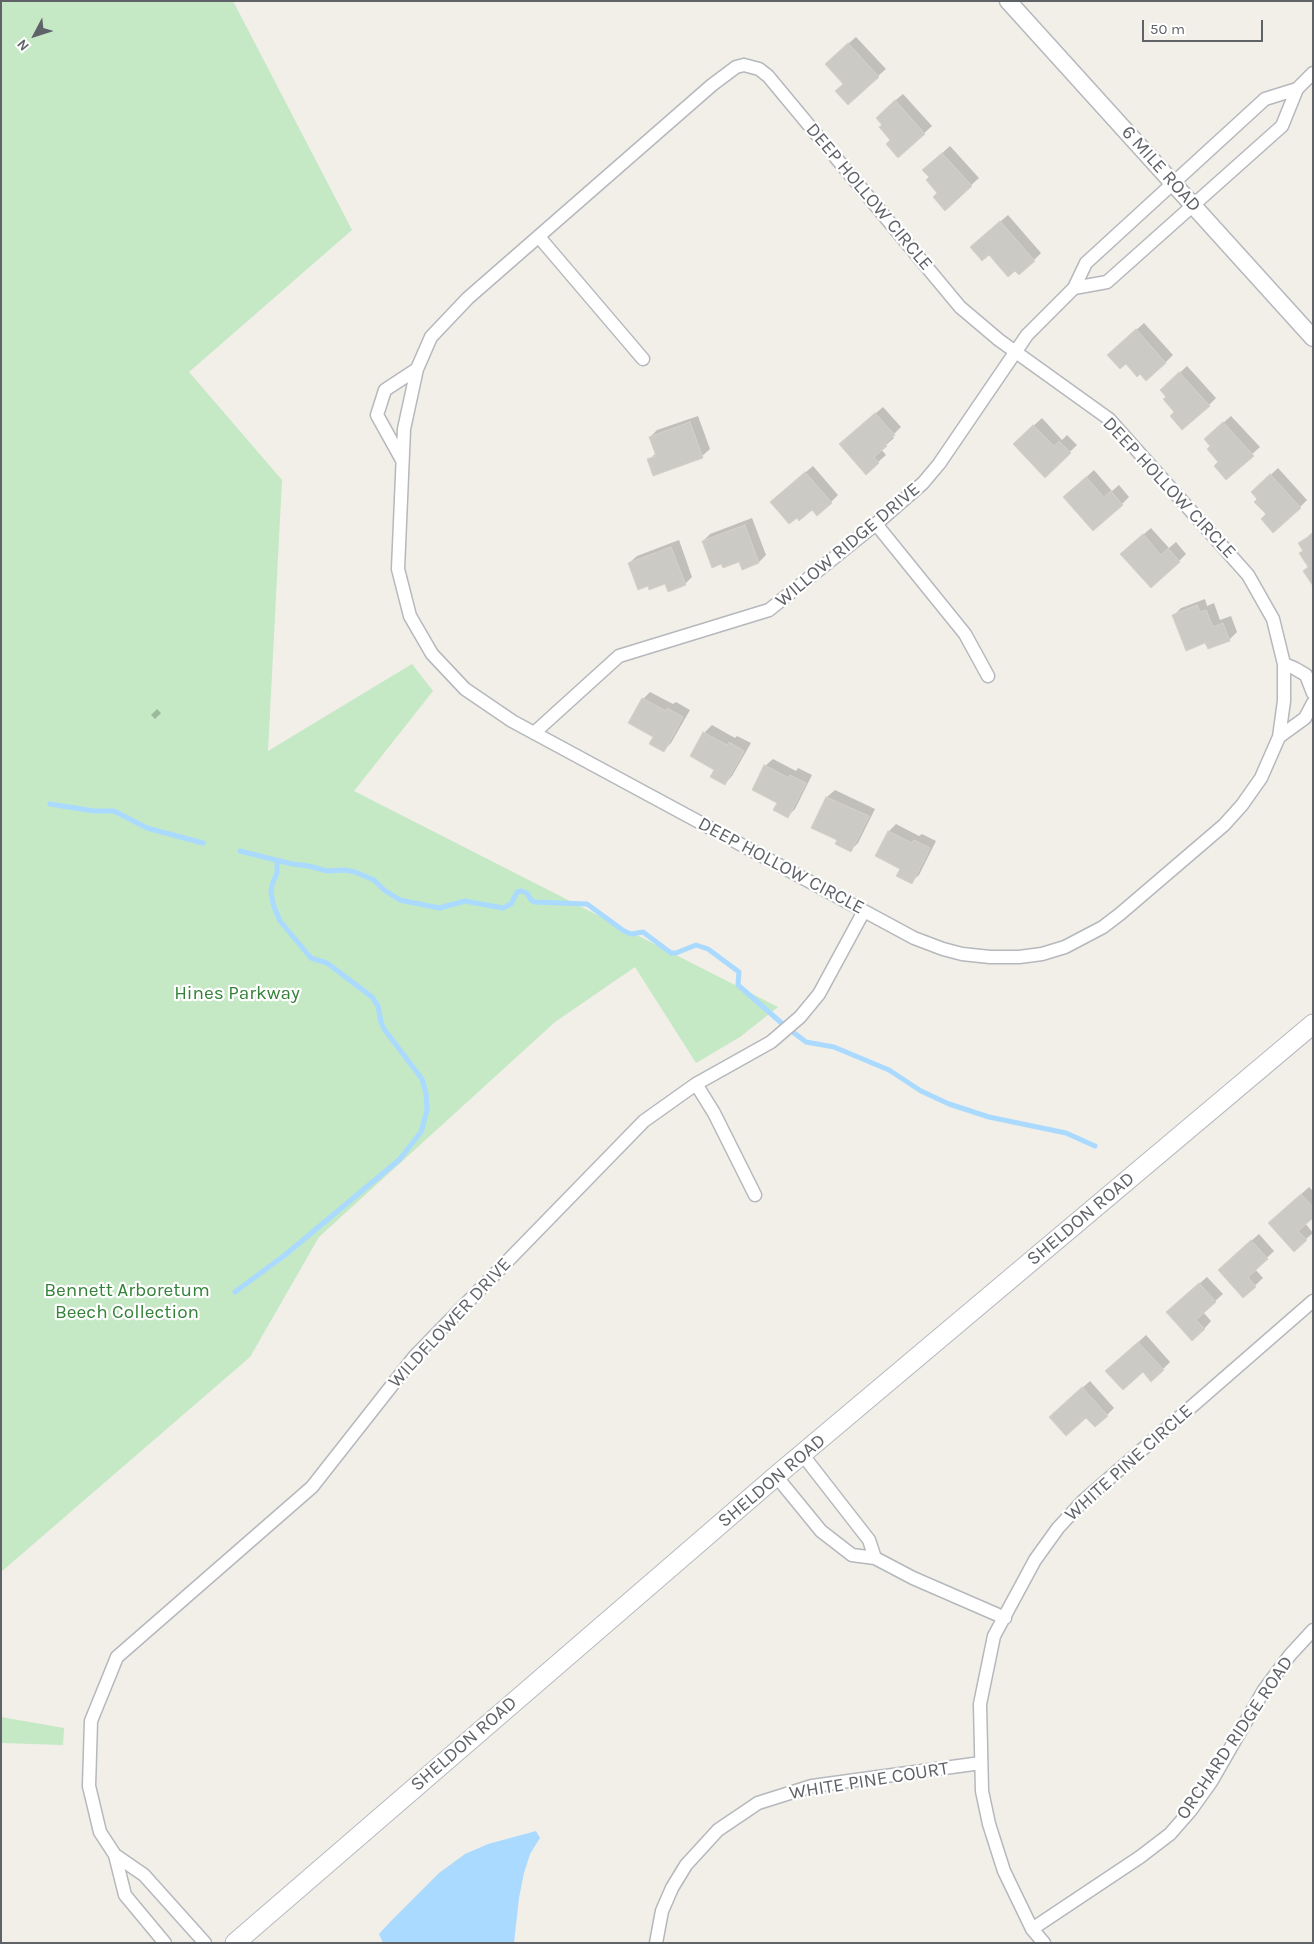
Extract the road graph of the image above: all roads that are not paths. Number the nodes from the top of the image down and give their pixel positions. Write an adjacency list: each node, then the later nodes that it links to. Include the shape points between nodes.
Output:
1 (1008, 1): 4 (street, 6 MILE ROAD)
2 (1313, 73): 3 (street)
3 (1297, 89): 4 (street, WILLOW RIDGE DRIVE, via 1265,99); 5 (street, via 1282,126)
4 (1174, 184): 5 (street, 6 MILE ROAD); 7 (street, WILLOW RIDGE DRIVE, via 1086,263)
5 (1194, 206): 7 (street, via 1107,282); 8 (street, 6 MILE ROAD)
6 (540, 237): 9 (street, DEEP HOLLOW CIRCLE, via 712,85 736,67 744,65 759,69 768,76 960,307); 10 (street); 11 (street, DEEP HOLLOW CIRCLE, via 468,298 430,337)
7 (1074, 288): 9 (street, WILLOW RIDGE DRIVE, via 1027,335)
8 (1313, 338)
9 (1016, 352): 13 (street, WILLOW RIDGE DRIVE, via 939,464 923,483); 14 (street, DEEP HOLLOW CIRCLE, via 1109,419 1235,559 1257,589 1273,619)
10 (643, 359)
11 (417, 369): 12 (street, DEEP HOLLOW CIRCLE, via 404,429); 12 (street, via 384,390 377,415)
12 (402, 460): 18 (street, DEEP HOLLOW CIRCLE, via 398,569 410,616 432,654 465,689)
13 (876, 524): 15 (street, via 965,634); 18 (street, WILLOW RIDGE DRIVE, via 769,610 618,656)
14 (1284, 664): 16 (street, via 1306,675); 19 (street, DEEP HOLLOW CIRCLE, via 1284,701)
15 (988, 676)
16 (1313, 693)
17 (1313, 703): 19 (street, via 1305,718)
18 (534, 733): 20 (street, DEEP HOLLOW CIRCLE)
19 (1279, 737): 20 (street, DEEP HOLLOW CIRCLE, via 1261,778 1233,816 1120,914 1066,947 1018,957 962,954 928,944)
20 (864, 911): 22 (street, WILDFLOWER DRIVE, via 819,994 800,1017 771,1042)
21 (1313, 1024): 25 (main road, SHELDON ROAD)
22 (696, 1084): 23 (street); 31 (street, WILDFLOWER DRIVE, via 644,1122 415,1356 312,1487 117,1657 91,1721 89,1786 100,1832)
23 (755, 1195)
24 (1313, 1301): 28 (street, WHITE PINE CIRCLE, via 1082,1502 1035,1560)
25 (802, 1454): 26 (main road, SHELDON ROAD); 27 (street, via 869,1540)
26 (776, 1476): 27 (street, via 821,1531 852,1555); 35 (main road, SHELDON ROAD)
27 (875, 1558): 28 (street)
28 (1005, 1618): 30 (street, WHITE PINE CIRCLE, via 994,1636 980,1704)
29 (1313, 1630): 32 (street, ORCHARD RIDGE ROAD, via 1290,1654 1264,1690 1211,1782 1170,1834)
30 (981, 1763): 32 (street, WHITE PINE CIRCLE, via 982,1791 989,1824 1004,1871); 36 (street, WHITE PINE COURT, via 812,1786 758,1803 718,1830 686,1864 662,1911)
31 (115, 1855): 33 (street, WILDFLOWER DRIVE, via 124,1896); 34 (street, WILDFLOWER DRIVE, via 144,1875)
32 (1032, 1929): 37 (street, WHITE PINE CIRCLE)
33 (165, 1943)
34 (205, 1943)
35 (235, 1943)
36 (656, 1943)
37 (1044, 1943)

